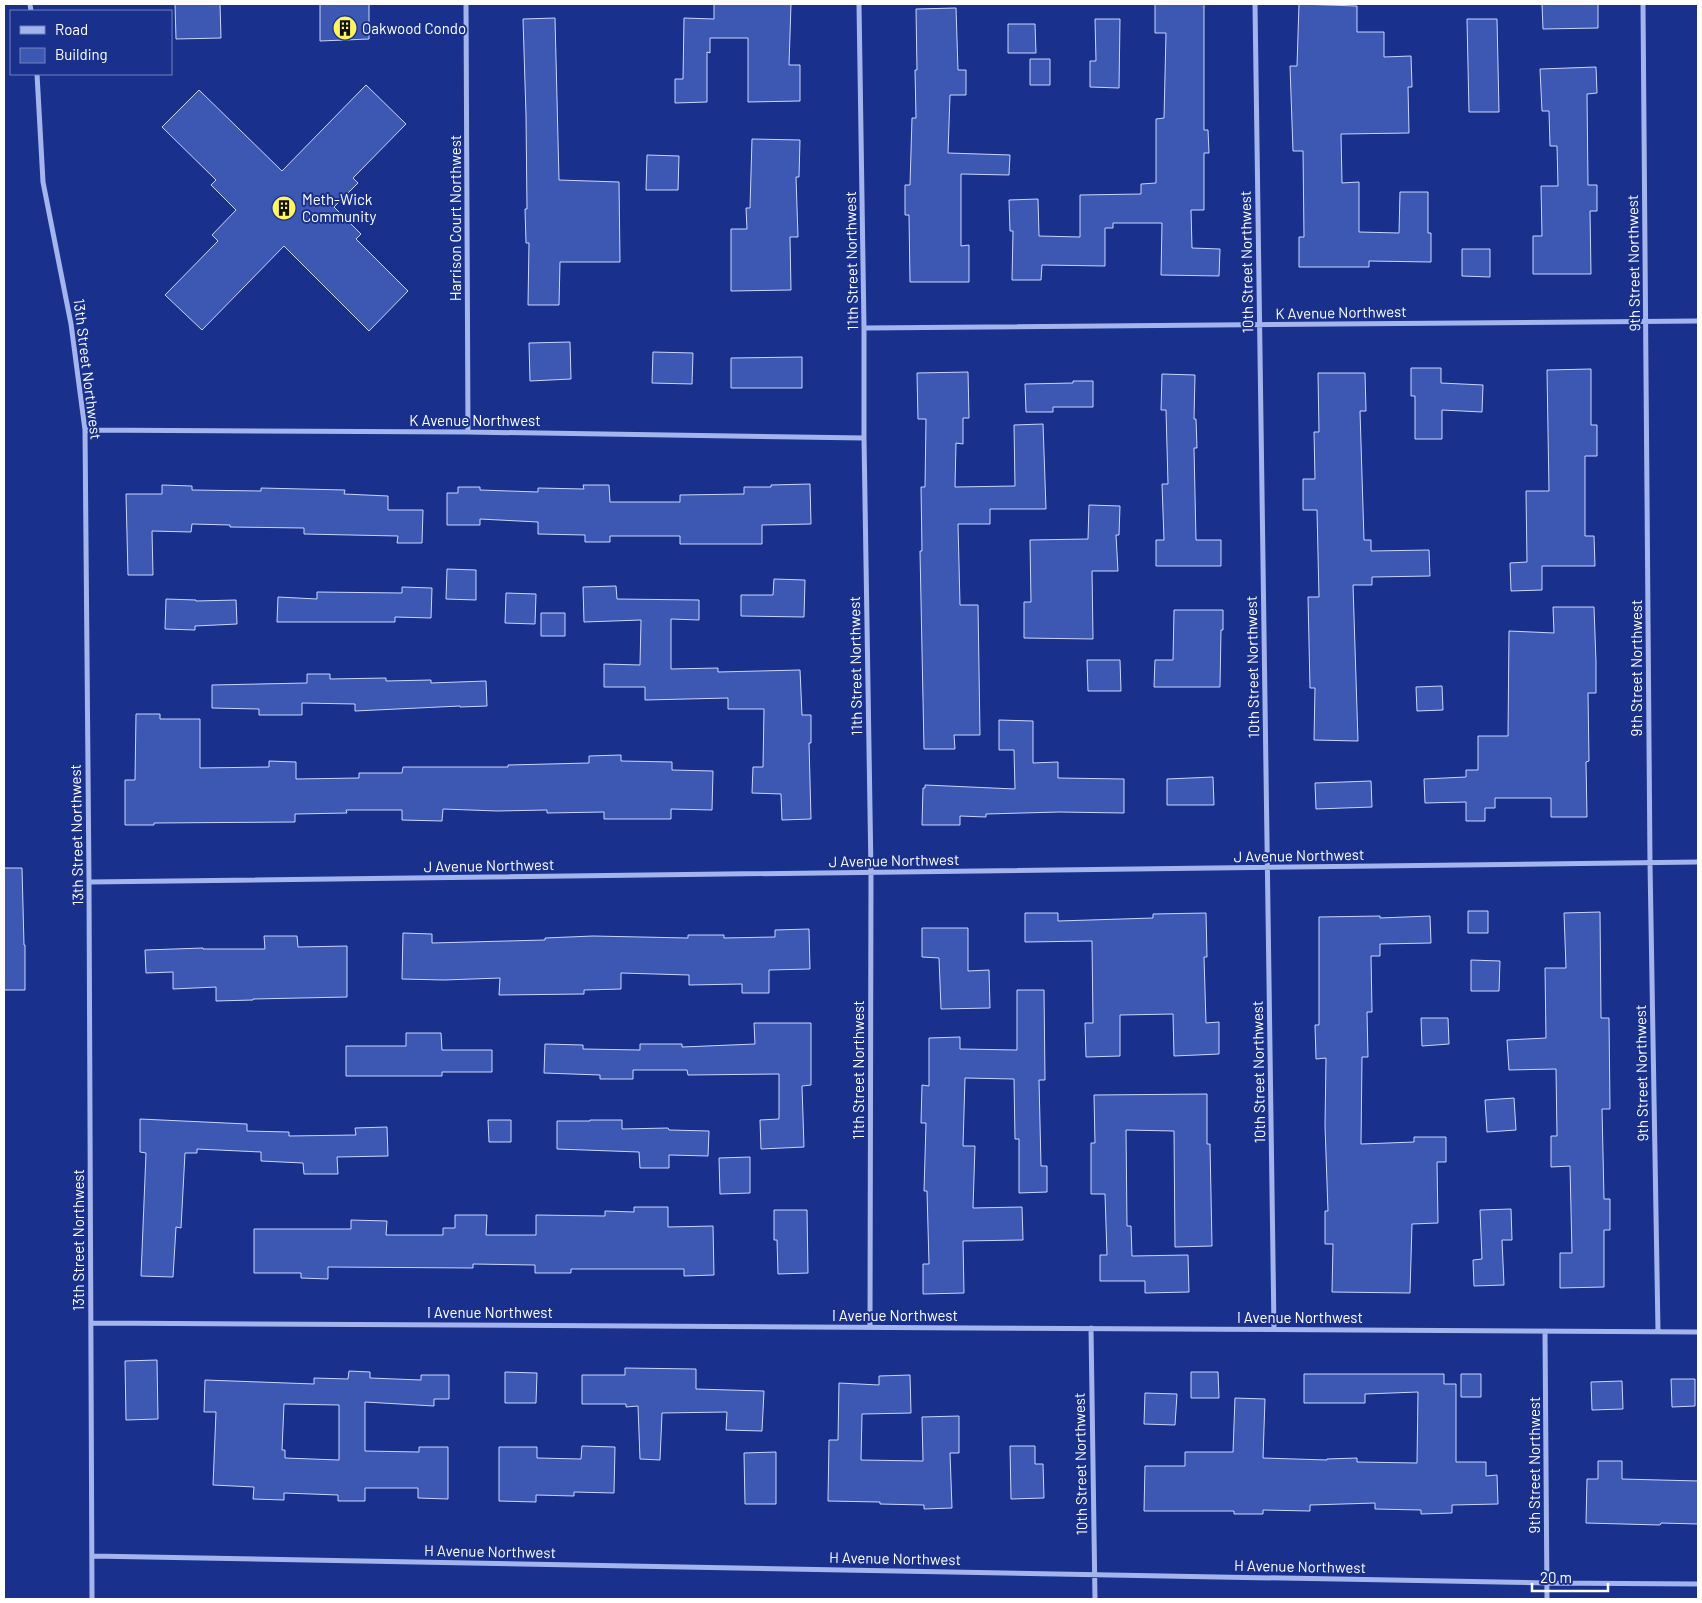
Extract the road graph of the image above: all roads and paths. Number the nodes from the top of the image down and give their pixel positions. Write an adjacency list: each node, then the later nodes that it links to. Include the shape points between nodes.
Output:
1 (466, 4): 11 (street, Harrison Court Northwest)
2 (859, 4): 9 (street, 11th Street Northwest)
3 (1255, 4): 8 (street, 10th Street Northwest)
4 (1643, 4): 6 (street, 9th Street Northwest)
5 (37, 75): 10 (street, 13th Street Northwest, via 43,182 71,324)
6 (1646, 321): 7 (street, K Avenue Northwest); 8 (street, K Avenue Northwest); 14 (street, 9th Street Northwest)
7 (1698, 321)
8 (1260, 325): 9 (street, K Avenue Northwest); 15 (street, 10th Street Northwest)
9 (864, 328): 12 (street, 11th Street Northwest)
10 (85, 430): 11 (street, K Avenue Northwest); 17 (street, 13th Street Northwest)
11 (468, 432): 12 (street, K Avenue Northwest)
12 (864, 438): 16 (street, 11th Street Northwest)
13 (1698, 862): 14 (street, J Avenue Northwest)
14 (1650, 863): 15 (street, J Avenue Northwest); 23 (street, 9th Street Northwest)
15 (1267, 868): 16 (street, J Avenue Northwest); 21 (street, 10th Street Northwest)
16 (871, 872): 17 (street, J Avenue Northwest); 19 (street, 11th Street Northwest)
17 (89, 882): 18 (street, 13th Street Northwest)
18 (91, 1323): 19 (street, I Avenue Northwest); 25 (street, 13th Street Northwest)
19 (870, 1327): 20 (street, I Avenue Northwest)
20 (1091, 1328): 21 (street, I Avenue Northwest); 26 (street, 10th Street Northwest)
21 (1274, 1329): 22 (street, I Avenue Northwest)
22 (1546, 1331): 23 (street, I Avenue Northwest); 27 (street, 9th Street Northwest)
23 (1658, 1331): 24 (street, I Avenue Northwest)
24 (1698, 1332)
25 (92, 1556): 26 (street, H Avenue Northwest); 29 (street, 13th Street Northwest)
26 (1094, 1574): 27 (street, H Avenue Northwest); 30 (street, 10th Street Northwest)
27 (1547, 1583): 28 (street, H Avenue Northwest); 31 (street, 9th Street Northwest)
28 (1698, 1584)
29 (92, 1599)
30 (1095, 1599)
31 (1547, 1599)

